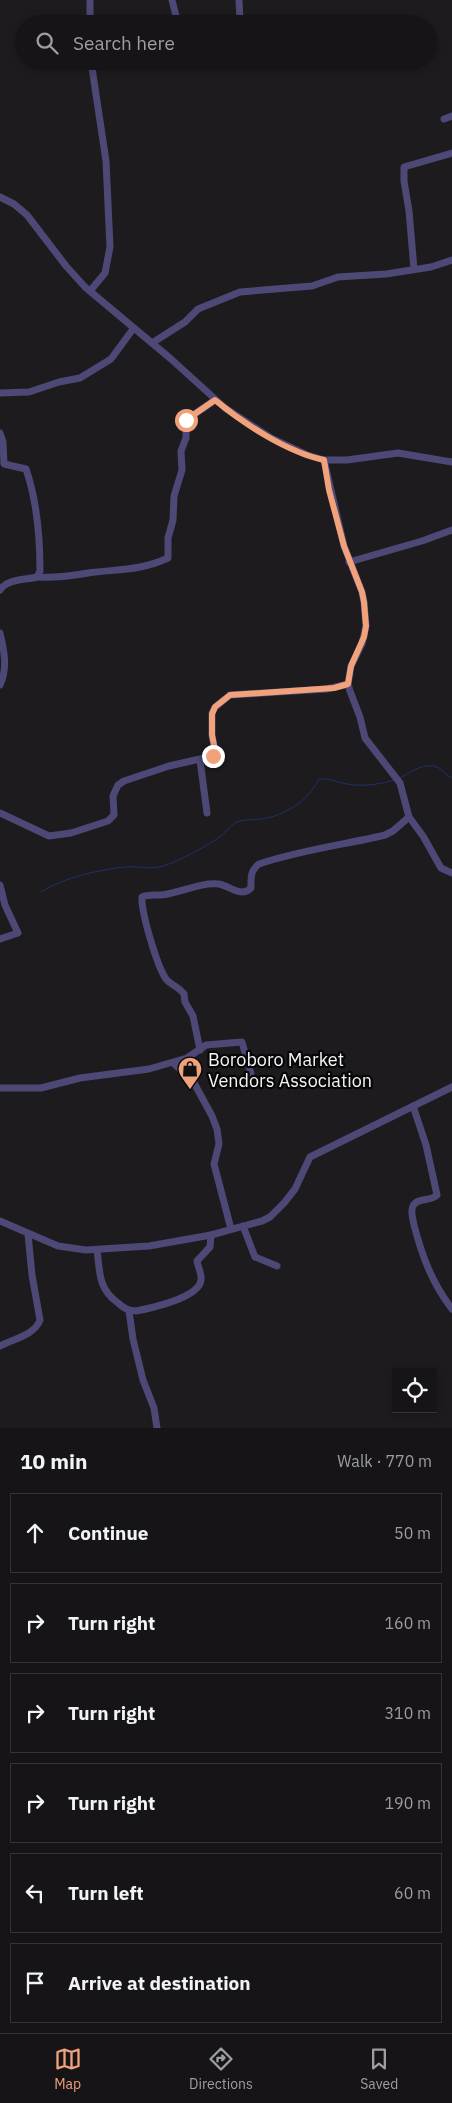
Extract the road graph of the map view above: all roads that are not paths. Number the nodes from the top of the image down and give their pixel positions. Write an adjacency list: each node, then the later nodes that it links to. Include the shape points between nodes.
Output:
1 (90, 0): 4 (street)
2 (172, 0): 5 (street)
3 (239, 0): 6 (street)
4 (90, 15)
5 (176, 15)
6 (240, 15)
7 (92, 70): 14 (street, via 106,161 110,247 105,273)
8 (452, 116): 9 (street)
9 (444, 119)
10 (452, 153): 13 (street, via 404,168)
11 (0, 197): 14 (street, via 27,215 66,266)
12 (452, 260): 13 (street)
13 (414, 269): 16 (street, via 338,277 312,286 240,292 198,309)
14 (90, 291): 15 (street)
15 (133, 329): 16 (street); 17 (street, via 111,359 80,378 29,392)
16 (152, 343): 18 (street)
17 (0, 393)
18 (215, 400): 20 (street, via 271,438); 24 (street, via 185,423 182,470 174,496 168,558 149,566 114,572)
19 (0, 433): 24 (street, via 4,464 26,469 34,495 40,558)
20 (324, 460): 21 (street, via 398,453); 23 (street)
21 (452, 462)
22 (452, 530): 23 (street)
23 (349, 562): 27 (street, via 362,592 366,626)
24 (37, 577): 25 (street, via 11,582)
25 (0, 590)
26 (0, 632): 28 (street, via 5,656)
27 (348, 684): 29 (street, via 334,688 230,695 215,707 212,714 213,756); 32 (street, via 365,738 400,783)
28 (0, 685)
29 (200, 760): 30 (street, via 124,781 113,796 111,818 71,833 49,836); 31 (street)
30 (0, 813)
31 (207, 813)
32 (409, 817): 33 (street, via 441,868); 36 (street, via 386,834 259,864 251,874 251,888 246,892 215,884 142,897 161,969 167,980 184,994)
33 (452, 873)
34 (0, 885): 35 (street, via 18,933)
35 (0, 938)
36 (200, 1050): 37 (street); 38 (street, via 210,1044 244,1043)
37 (173, 1063): 40 (street, via 80,1078 41,1088); 44 (street, via 193,1081 217,1129 219,1144 214,1164)
38 (251, 1074)
39 (452, 1087): 41 (street)
40 (0, 1088)
41 (413, 1106): 43 (street, via 310,1157 296,1189 284,1203 270,1217); 49 (street, via 437,1195 415,1203 412,1214 430,1274)
42 (0, 1221): 45 (street)
43 (243, 1226): 44 (street); 48 (street, via 255,1257)
44 (232, 1229): 46 (street)
45 (28, 1234): 47 (street, via 58,1246); 51 (street, via 40,1320 32,1331)
46 (210, 1235): 47 (street, via 149,1246); 50 (street, via 210,1247 198,1261 202,1277 198,1288 177,1300)
47 (96, 1250): 50 (street, via 104,1289)
48 (278, 1266)
49 (452, 1309)
50 (129, 1311): 52 (street, via 142,1380 154,1408)
51 (0, 1346)
52 (157, 1428)

